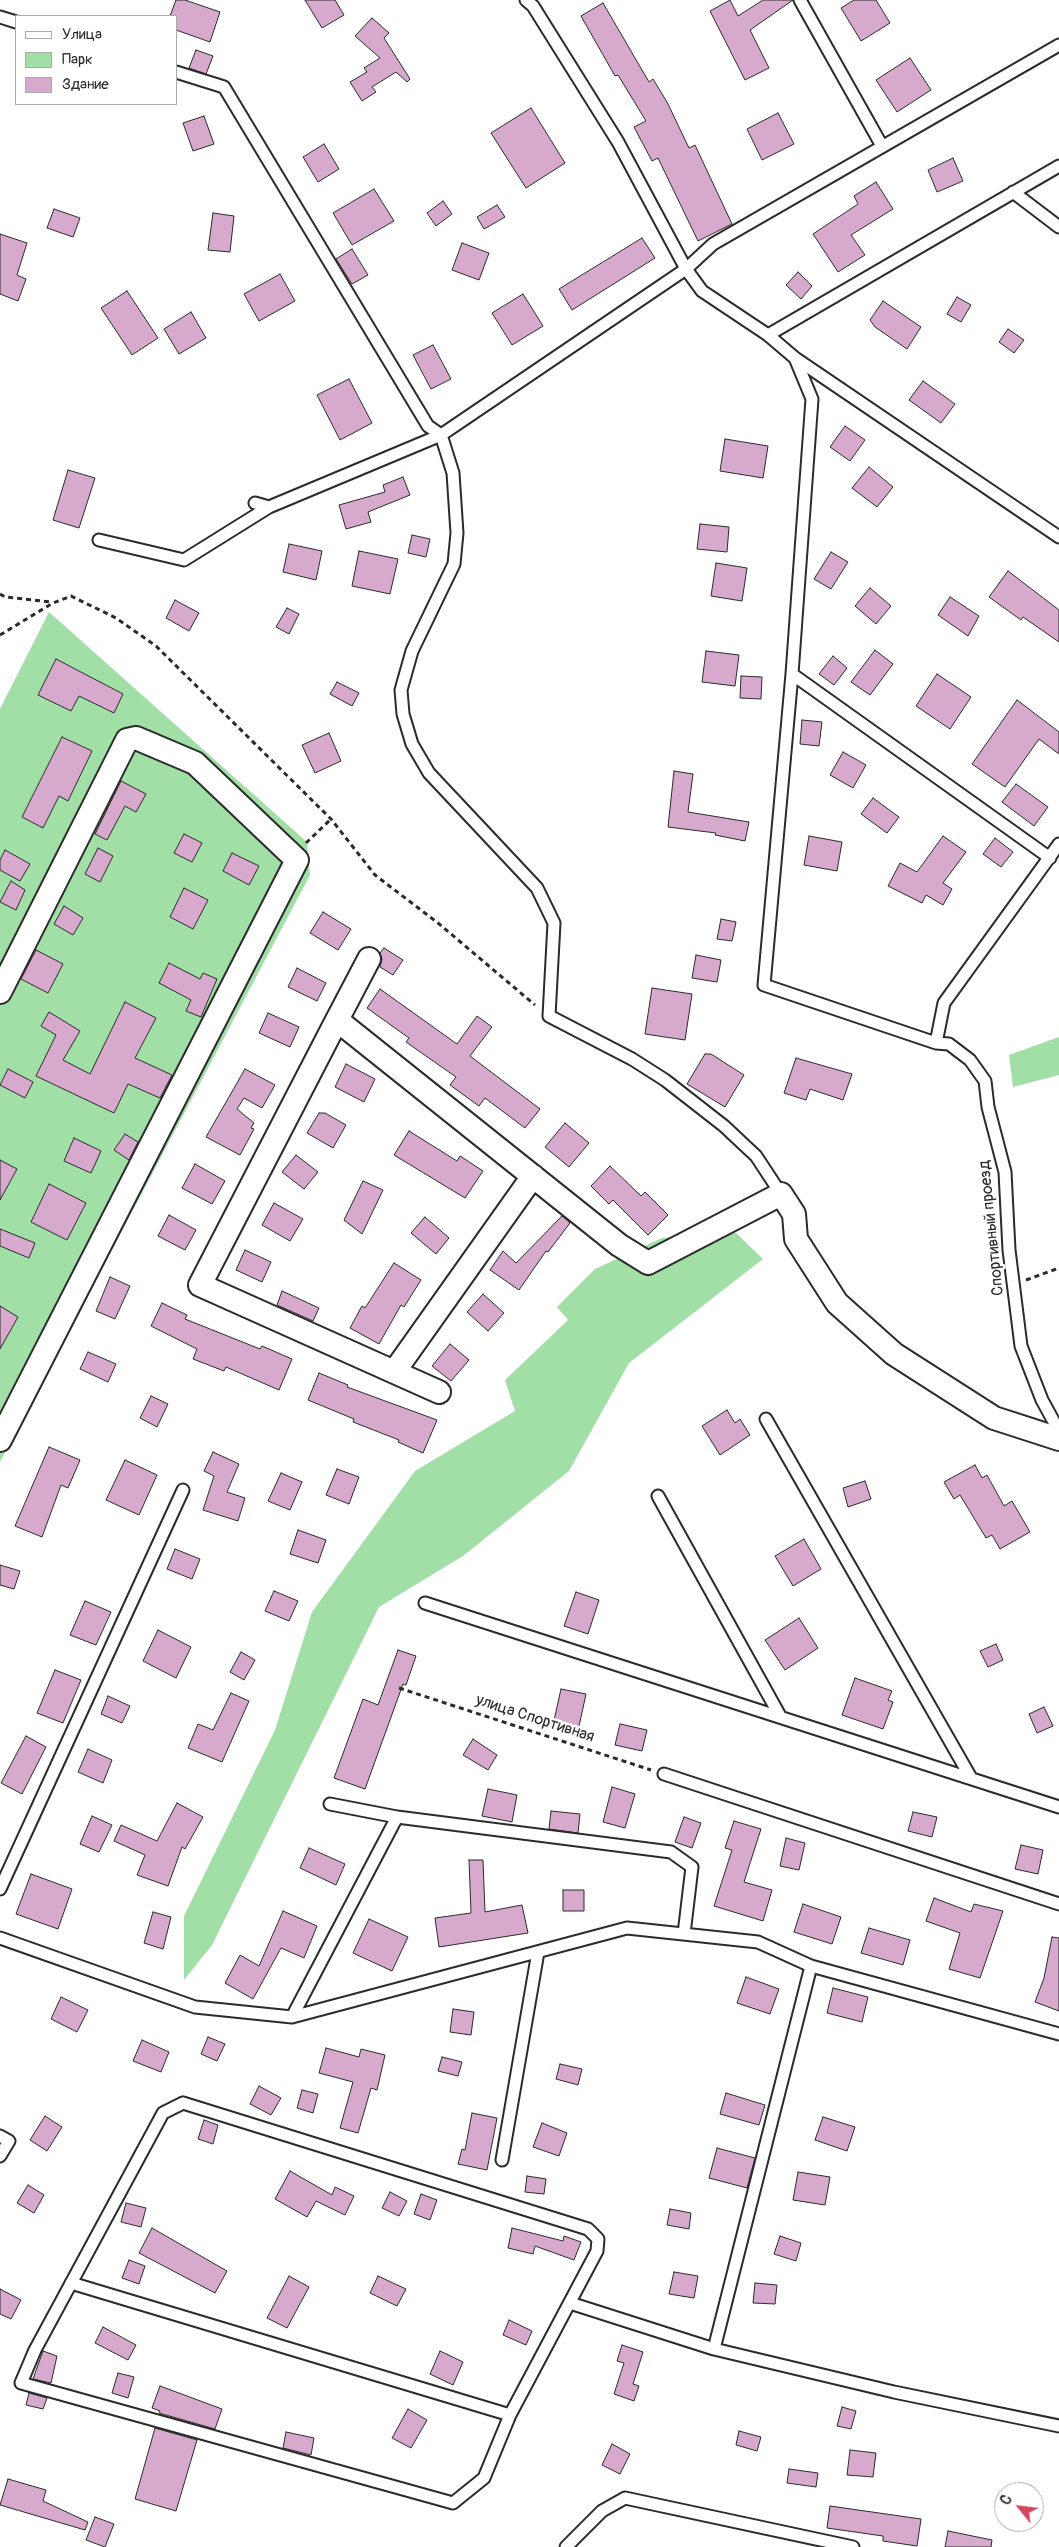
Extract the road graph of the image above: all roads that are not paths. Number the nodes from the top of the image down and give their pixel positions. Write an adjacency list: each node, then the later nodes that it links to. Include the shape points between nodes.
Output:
1 (526, 0): 11 (lane, via 533,6 618,142)
2 (800, 0): 7 (lane)
3 (0, 17): 4 (lane)
4 (15, 22)
5 (1059, 45): 7 (lane)
6 (178, 73): 14 (lane, via 224,87 428,426)
7 (882, 146): 11 (lane, via 713,244)
8 (1059, 166): 9 (lane)
9 (1013, 192): 10 (lane); 12 (lane)
10 (1059, 227)
11 (686, 269): 12 (lane, via 702,291); 14 (lane)
12 (768, 335): 13 (lane)
13 (795, 358): 17 (lane); 19 (lane, via 812,399)
14 (441, 435): 16 (lane); 27 (lane, via 453,474 457,532 454,564 412,651 401,690 403,714 412,744 429,773 537,888 554,923 549,1016 665,1080 749,1150)
15 (255, 503): 16 (lane)
16 (269, 507): 18 (lane, via 184,560)
17 (1059, 537)
18 (99, 540)
19 (792, 674): 21 (lane); 25 (lane, Спортивный проезд, via 764,985)
20 (1059, 844): 21 (lane)
21 (1050, 858): 25 (lane, via 944,1003)
22 (369, 959): 24 (street)
23 (0, 992): 33 (street, via 127,740 136,738 195,763 297,860)
24 (337, 1020): 26 (street); 28 (street, via 200,1285)
25 (936, 1043): 31 (lane, Спортивный проезд, via 949,1044 970,1060 985,1081 988,1107 1005,1172 1021,1346 1042,1400)
26 (533, 1176): 27 (street, via 619,1245 648,1263); 28 (street)
27 (781, 1194): 32 (street, via 794,1214 796,1239 837,1303 894,1354 994,1418)
28 (394, 1372): 29 (street)
29 (439, 1392)
30 (766, 1419): 39 (lane)
31 (1059, 1431)
32 (1059, 1439)
33 (0, 1440)
34 (183, 1490): 43 (lane)
35 (658, 1496): 37 (lane)
36 (424, 1603): 37 (lane)
37 (780, 1716): 39 (lane)
38 (664, 1774): 44 (lane)
39 (971, 1778): 41 (lane)
40 (330, 1804): 42 (lane)
41 (1059, 1807)
42 (397, 1817): 45 (lane, via 672,1852 692,1867); 49 (lane)
43 (0, 1889)
44 (1059, 1904)
45 (684, 1934): 47 (lane, via 628,1928); 48 (lane, via 758,1942)
46 (0, 1938): 49 (lane, via 195,2007)
47 (538, 1952): 49 (lane); 53 (lane)
48 (811, 1966): 50 (lane); 56 (lane)
49 (292, 2017)
50 (1059, 2034)
51 (0, 2136): 52 (lane, via 9,2141)
52 (0, 2156)
53 (502, 2160)
54 (71, 2282): 55 (lane, via 162,2113 183,2102 588,2228 598,2239 597,2251); 57 (lane); 57 (lane, via 21,2383 453,2503 484,2478)
55 (570, 2303): 56 (lane); 57 (lane)
56 (714, 2349): 58 (lane, via 894,2392)
57 (510, 2415)
58 (1059, 2426)
59 (566, 2547): 60 (lane, via 602,2511 625,2498)
60 (854, 2547)

